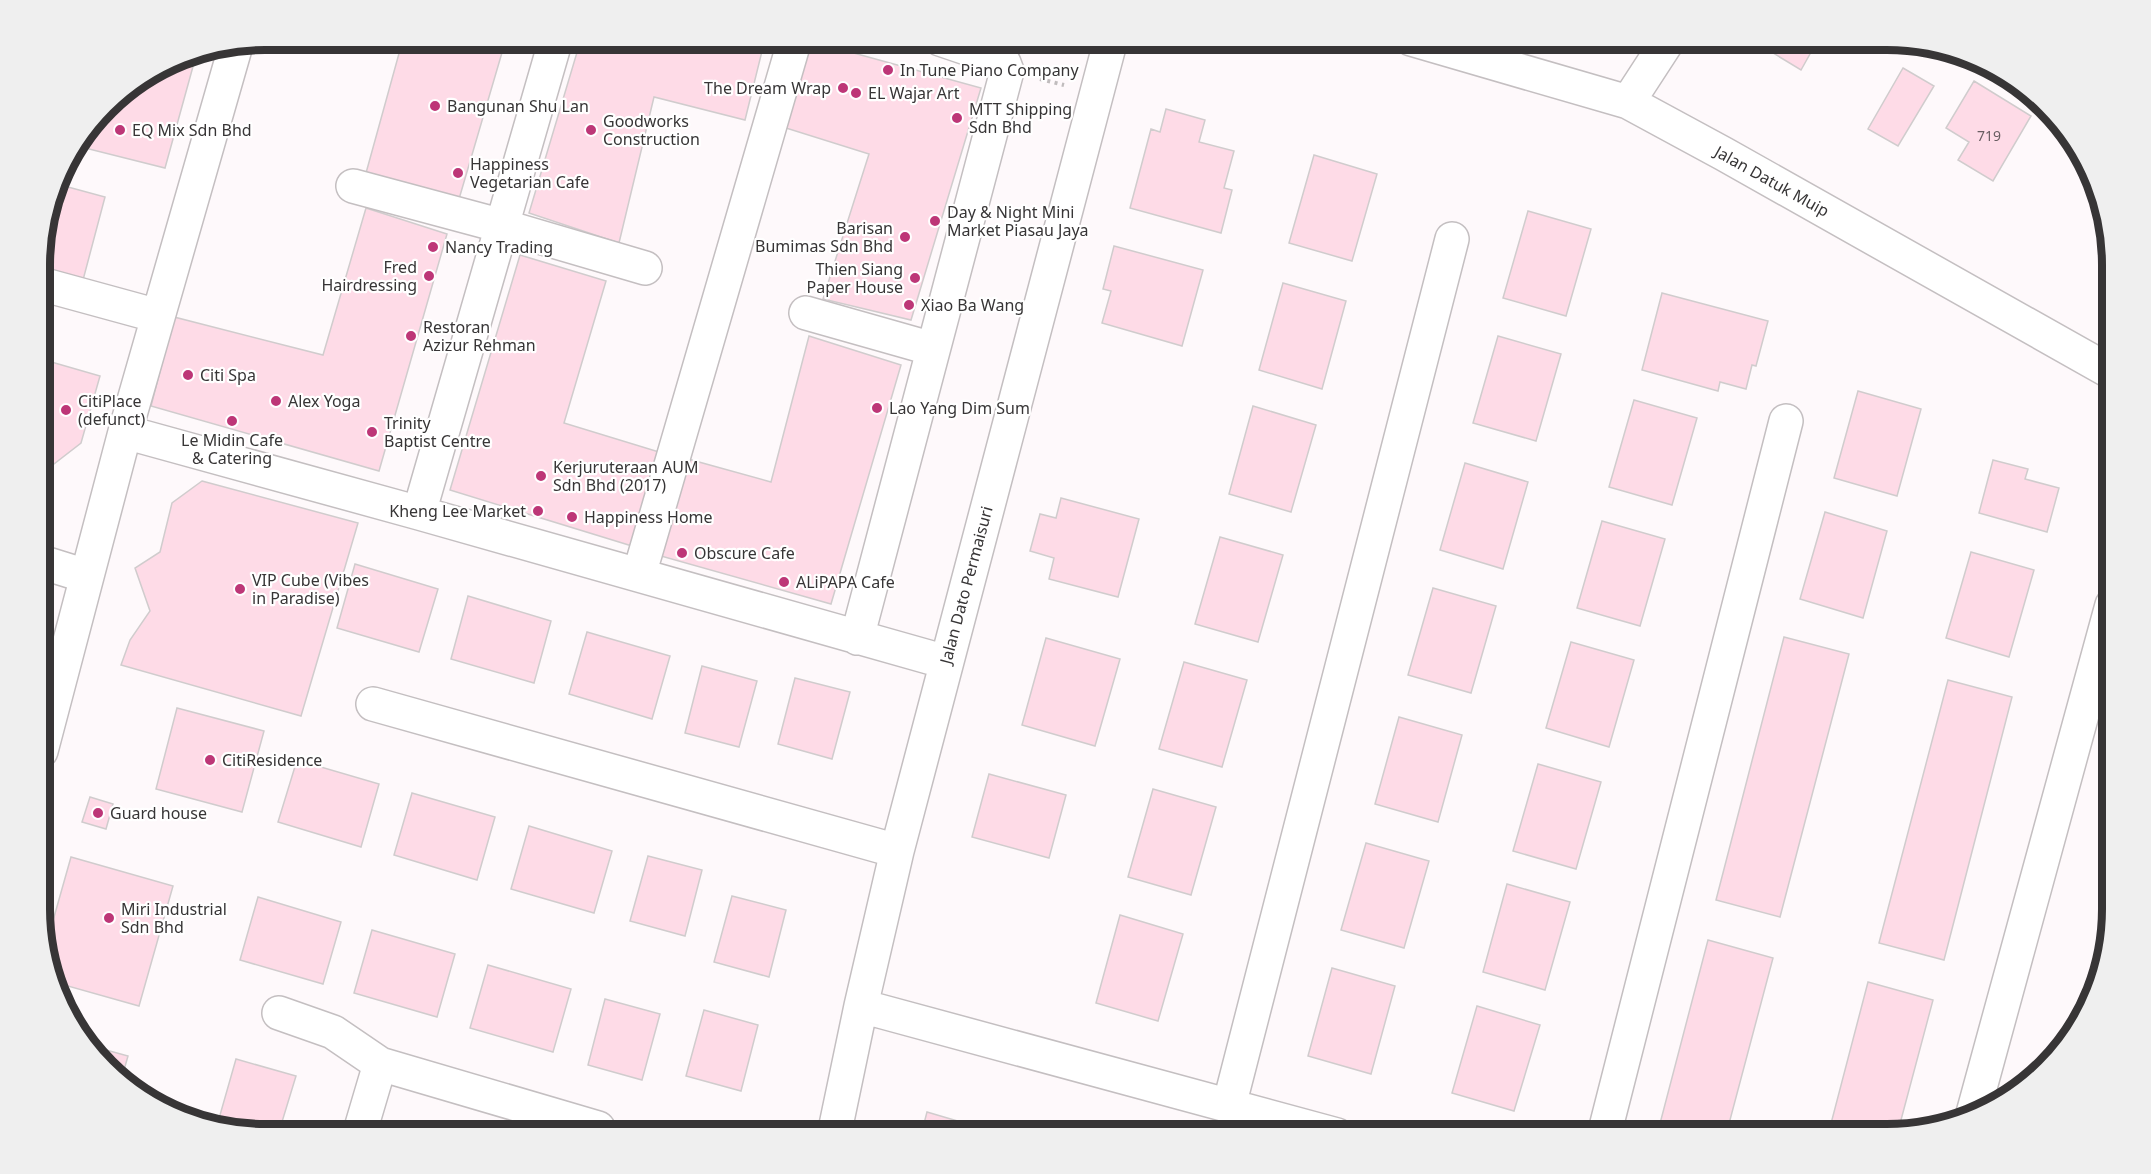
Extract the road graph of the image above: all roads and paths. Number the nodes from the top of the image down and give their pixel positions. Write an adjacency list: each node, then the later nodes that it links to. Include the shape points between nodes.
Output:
1 (553, 50): 12 (street)
2 (792, 50): 24 (street)
3 (972, 50): 8 (street, via 996,58)
4 (1108, 50): 9 (street, Jalan Dato Permaisuri)
5 (1449, 50): 10 (street, Jalan Datuk Muip)
6 (1662, 50): 10 (street)
7 (234, 51): 17 (street)
8 (1007, 71): 9 (path); 18 (street)
9 (1096, 93): 28 (street, Jalan Dato Permaisuri)
10 (1628, 102): 19 (street, Jalan Datuk Muip)
11 (353, 186): 12 (street)
12 (502, 226): 14 (street); 22 (street)
13 (1452, 239): 36 (street)
14 (645, 268)
15 (50, 286): 17 (street)
16 (806, 314): 18 (street)
17 (158, 316): 21 (street)
18 (933, 349): 26 (street)
19 (2102, 366)
20 (1786, 421): 41 (street)
21 (125, 432): 22 (street); 25 (street)
22 (419, 513): 24 (street)
23 (50, 565): 25 (street)
24 (639, 575): 26 (street)
25 (86, 576): 30 (street)
26 (857, 638): 28 (street)
27 (2102, 642): 35 (street)
28 (946, 662): 31 (street, Jalan Dato Permaisuri)
29 (373, 704): 31 (street)
30 (50, 716)
31 (897, 851): 32 (street, Jalan Dato Permaisuri)
32 (861, 1006): 36 (street); 39 (street, Jalan Dato Permaisuri)
33 (279, 1013): 34 (street, via 333,1032)
34 (380, 1064): 37 (street); 38 (street)
35 (1975, 1105)
36 (1229, 1106): 40 (street)
37 (362, 1124)
38 (576, 1124)
39 (836, 1124)
40 (1296, 1124)
41 (1607, 1124)

